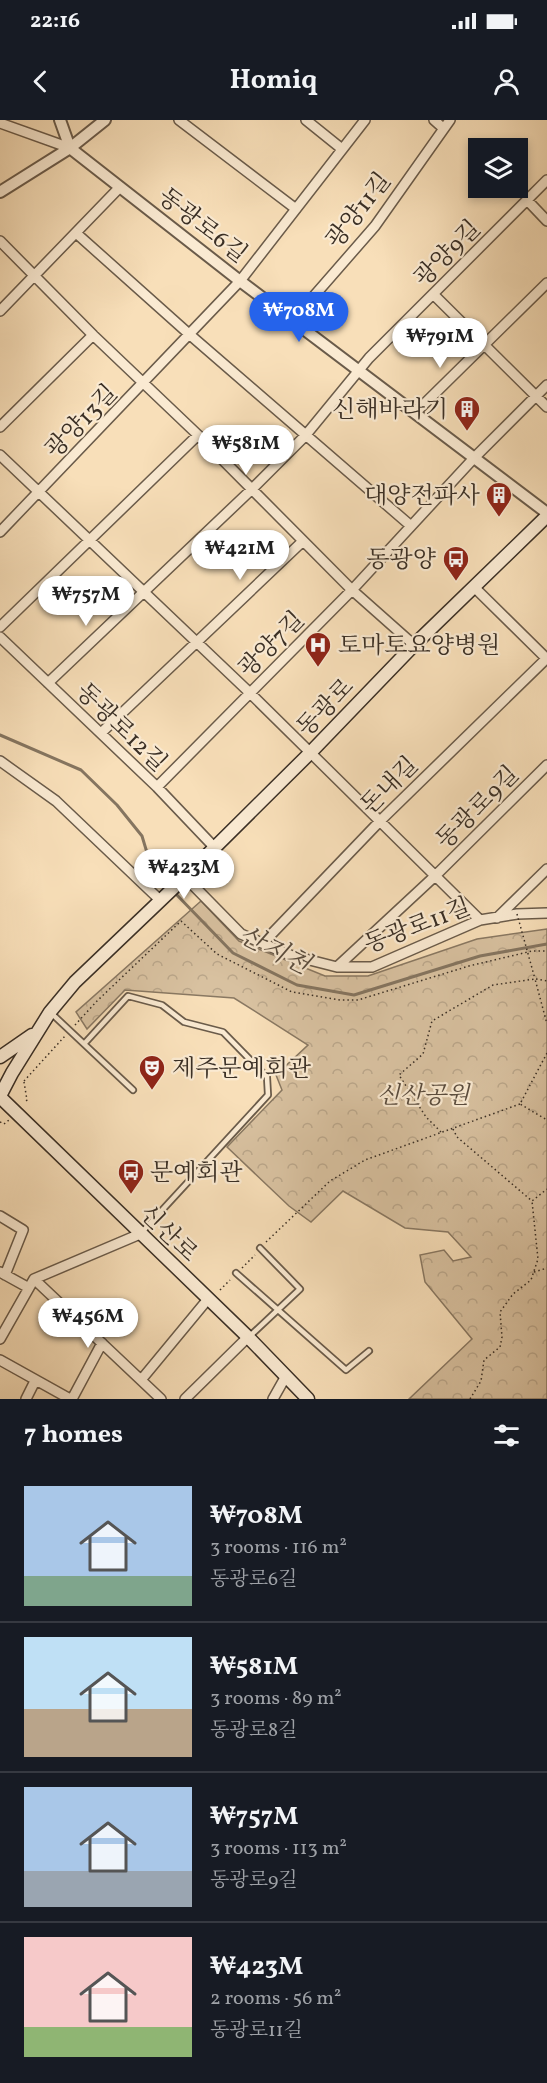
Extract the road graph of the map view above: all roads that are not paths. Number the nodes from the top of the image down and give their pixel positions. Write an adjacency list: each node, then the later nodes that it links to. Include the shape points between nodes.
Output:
1 (60, 120): 9 (street)
2 (105, 120): 9 (street)
3 (179, 120): 15 (street)
4 (306, 120): 10 (street)
5 (365, 120): 10 (street, 광양13길)
6 (434, 120): 8 (street)
7 (0, 123): 9 (street)
8 (446, 124): 24 (street, 광양11길, via 375,226)
9 (70, 148): 12 (street, 동광로6길); 13 (street)
10 (342, 149): 15 (street, 광양13길)
11 (547, 180): 14 (street, 광양9길)
12 (120, 187): 17 (street); 20 (street, 동광로6길)
13 (0, 192)
14 (527, 200): 16 (street); 22 (street, 광양9길)
15 (296, 209): 20 (street, 광양13길)
16 (547, 221)
17 (76, 233): 19 (street); 26 (street)
18 (0, 242): 19 (street)
19 (35, 277): 23 (street); 25 (street)
20 (240, 280): 24 (street, 동광로6길); 26 (street, 광양13길)
21 (547, 284): 27 (street)
22 (433, 294): 27 (street); 28 (street, 광양9길)
23 (0, 311)
24 (293, 320): 28 (street, 동광로6길)
25 (93, 334): 29 (street); 34 (street)
26 (189, 334): 29 (street, 광양13길); 36 (street)
27 (485, 344): 31 (street); 33 (street)
28 (360, 372): 33 (street, 동광로6길); 36 (street, 광양9길)
29 (145, 382): 35 (street); 40 (street, 광양13길)
30 (547, 386): 31 (street, 광양7길)
31 (536, 396): 32 (street); 38 (street, 광양7길)
32 (547, 407)
33 (415, 413): 38 (street, 동광로6길)
34 (0, 427)
35 (198, 435): 39 (street); 44 (street)
36 (305, 436): 39 (street, 광양9길); 42 (street)
37 (0, 455): 40 (street, 동광로9길)
38 (474, 458): 41 (street, 동광로6길); 42 (street, 광양7길)
39 (251, 490): 45 (street); 48 (street, 광양9길)
40 (39, 493): 43 (street, 광양13길); 44 (street, 동광로9길)
41 (547, 514): 46 (main road, 동광로)
42 (411, 526): 47 (street, 광양7길)
43 (0, 532)
44 (90, 541): 48 (street, 동광로9길); 49 (street)
45 (303, 541): 47 (street); 51 (street)
46 (474, 587): 52 (main road, 동광로); 53 (street)
47 (352, 590): 52 (street); 55 (street, 광양7길)
48 (143, 591): 51 (street, 동광로9길); 54 (street)
49 (0, 627)
50 (0, 637): 54 (street, 동광로12길)
51 (196, 641): 55 (street, 동광로9길); 56 (street)
52 (414, 645): 57 (main road, 동광로)
53 (547, 658): 61 (street, 돈내길)
54 (48, 682): 56 (street, 동광로12길)
55 (250, 693): 57 (street, 동광로9길); 60 (street, 광양7길)
56 (101, 733): 60 (street, 동광로12길)
57 (310, 753): 61 (street, 동광로9길); 62 (main road, 동광로)
58 (0, 761): 66 (street, via 56,801)
59 (547, 765): 64 (street, 동광로9길)
60 (157, 787): 62 (street, 동광로12길)
61 (380, 821): 64 (street, 동광로9길); 70 (street, 돈내길)
62 (215, 848): 65 (main road, 동광로)
63 (547, 869): 68 (street)
64 (435, 876): 69 (street, 동광로9길); 71 (street, 동광로9길)
65 (185, 878): 66 (main road, 동광로); 70 (street, 동광로11길, via 241,934)
66 (161, 901): 72 (main road, via 75,982)
67 (547, 913): 68 (street, 동광로11길)
68 (497, 918): 69 (street, 동광로11길)
69 (480, 920): 71 (street, 동광로11길, via 372,967)
70 (263, 944): 71 (street, 동광로11길)
71 (337, 967)
72 (50, 1012): 73 (main road); 74 (lane)
73 (38, 1031): 75 (main road); 77 (main road)
74 (84, 1044): 76 (lane); 79 (lane, via 128,996 162,1005 184,1022 224,1032 267,1077 268,1095)
75 (0, 1057)
76 (133, 1090)
77 (0, 1096): 79 (main road, 신산로)
78 (0, 1216): 81 (street, via 23,1230)
79 (140, 1234): 83 (street); 85 (main road, 신산로)
80 (260, 1248): 86 (lane, via 300,1289)
81 (2, 1273): 84 (street)
82 (236, 1273): 86 (lane)
83 (34, 1279): 84 (street); 89 (street)
84 (29, 1288): 88 (street)
85 (208, 1299): 87 (main road, 신산로); 93 (street)
86 (278, 1310): 87 (lane); 90 (lane, via 346,1370)
87 (248, 1337): 92 (main road, 신산로); 98 (street)
88 (0, 1339)
89 (102, 1343): 93 (street); 96 (street)
90 (369, 1351)
91 (0, 1360): 94 (street)
92 (286, 1376): 99 (street); 100 (main road, 신산로)
93 (141, 1380): 97 (street)
94 (35, 1381): 95 (street); 96 (street)
95 (26, 1399)
96 (71, 1399)
97 (161, 1399)
98 (185, 1399)
99 (273, 1399)
100 (308, 1399)

